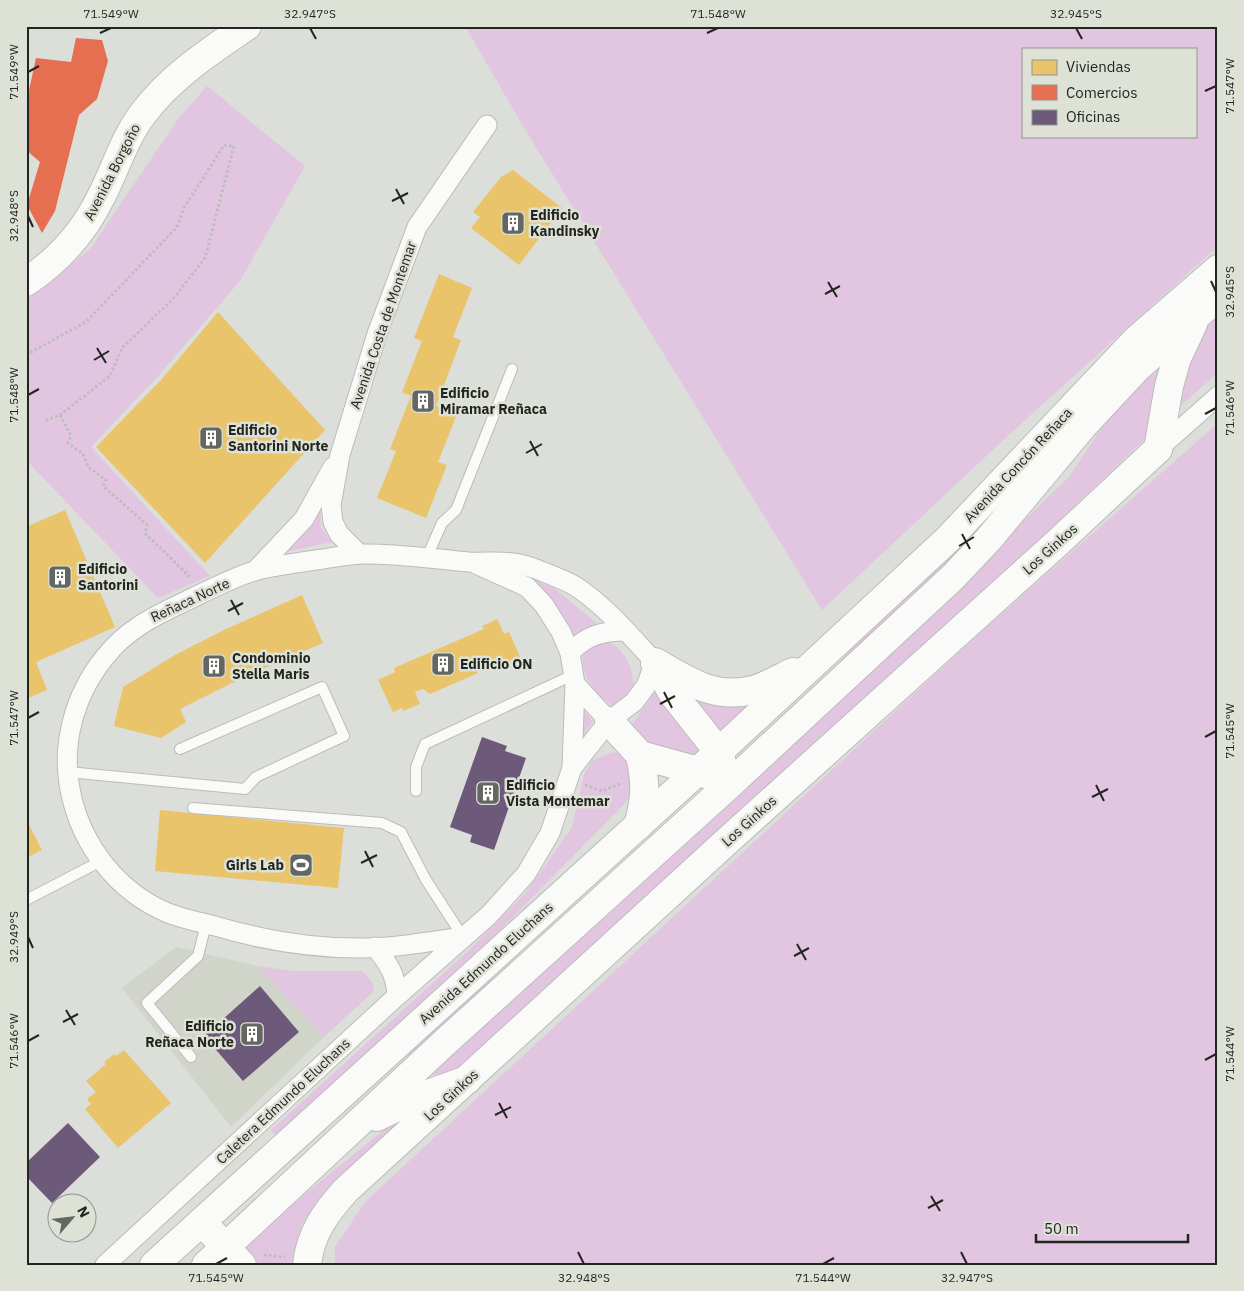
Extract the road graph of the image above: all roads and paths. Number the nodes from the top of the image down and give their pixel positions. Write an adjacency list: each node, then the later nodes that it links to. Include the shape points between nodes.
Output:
1 (247, 26): 4 (main road, Avenida Borgoño, via 158,95 127,140 85,226 60,256)
2 (487, 125): 13 (street, Avenida Costa de Montemar, via 417,227 377,334)
3 (1218, 269): 21 (main road, Avenida Concón Reñaca, via 1136,340 947,540)
4 (26, 282)
5 (1218, 297): 6 (main road, Avenida Concón Reñaca)
6 (1197, 314): 12 (main road, via 1177,358); 31 (main road, Avenida Concón Reñaca, via 1103,404 953,577)
7 (26, 356): 10 (path, via 86,322 177,227 184,208 224,144 234,146 205,258 173,299 122,348 110,376)
8 (512, 369): 15 (lane, via 456,510 442,523)
9 (1218, 396): 12 (street, Los Ginkos)
10 (60, 415): 11 (path); 16 (path, via 72,436 68,443 83,454 88,467 106,480 103,486 147,525 145,533)
11 (46, 420)
12 (1158, 449): 42 (main road, Los Ginkos)
13 (340, 455): 14 (street, Avenida Costa de Montemar, via 331,505 333,522 339,534); 18 (street, Avenida Costa de Montemar, via 304,519)
14 (359, 554): 15 (street, Reñaca Norte); 18 (street, Reñaca Norte)
15 (427, 557): 17 (street, Reñaca Norte)
16 (174, 562)
17 (471, 562): 19 (street, Reñaca Norte, via 506,561 573,585 596,601); 20 (street, Reñaca Norte, via 526,587 544,605)
18 (255, 571): 30 (street, Reñaca Norte, via 156,614 127,634 107,654 87,683 76,709 69,737)
19 (625, 631): 20 (street, via 607,631 592,636); 22 (street, Reñaca Norte)
20 (570, 653): 23 (street, Reñaca Norte)
21 (817, 660): 22 (main road, via 753,690 739,692 699,687); 26 (main road, Avenida Edmundo Eluchans)
22 (654, 662): 24 (street, Reñaca Norte, via 646,686 634,702); 26 (main road, via 673,694)
23 (574, 680): 24 (street); 28 (street, Reñaca Norte); 32 (lane, via 425,744 416,767)
24 (609, 721): 27 (main road); 28 (street, Reñaca Norte)
25 (180, 749): 30 (lane, via 322,687 344,736 256,777 245,788)
26 (718, 751): 29 (main road, Avenida Edmundo Eluchans); 31 (main road)
27 (640, 755): 29 (main road); 34 (main road, via 646,792)
28 (572, 768): 38 (street, Reñaca Norte, via 550,833 526,874)
29 (698, 770): 31 (main road); 34 (main road, Avenida Edmundo Eluchans)
30 (68, 772): 35 (street, Reñaca Norte, via 75,809 90,844)
31 (730, 784): 43 (main road)
32 (416, 791)
33 (193, 808): 38 (lane, via 382,823 400,832)
34 (638, 826): 44 (main road, Avenida Edmundo Eluchans)
35 (102, 861): 36 (lane); 37 (street, Reñaca Norte, via 130,891 148,902 166,912)
36 (26, 900)
37 (206, 924): 39 (street, Reñaca Norte, via 264,939 322,946); 41 (lane, via 198,956 147,1003)
38 (463, 938): 39 (street, Reñaca Norte); 40 (street, Caletera Edmundo Eluchans)
39 (375, 947): 40 (street, via 393,975)
40 (396, 996): 48 (street, Caletera Edmundo Eluchans)
41 (191, 1057)
42 (467, 1080): 43 (main road, via 414,1099); 46 (main road, Los Ginkos, via 346,1190 320,1223)
43 (355, 1127): 45 (main road)
44 (202, 1222): 45 (main road); 47 (main road, Avenida Edmundo Eluchans)
45 (227, 1259): 46 (path, via 252,1244 265,1256)
46 (307, 1261)
47 (156, 1264)
48 (105, 1265)

